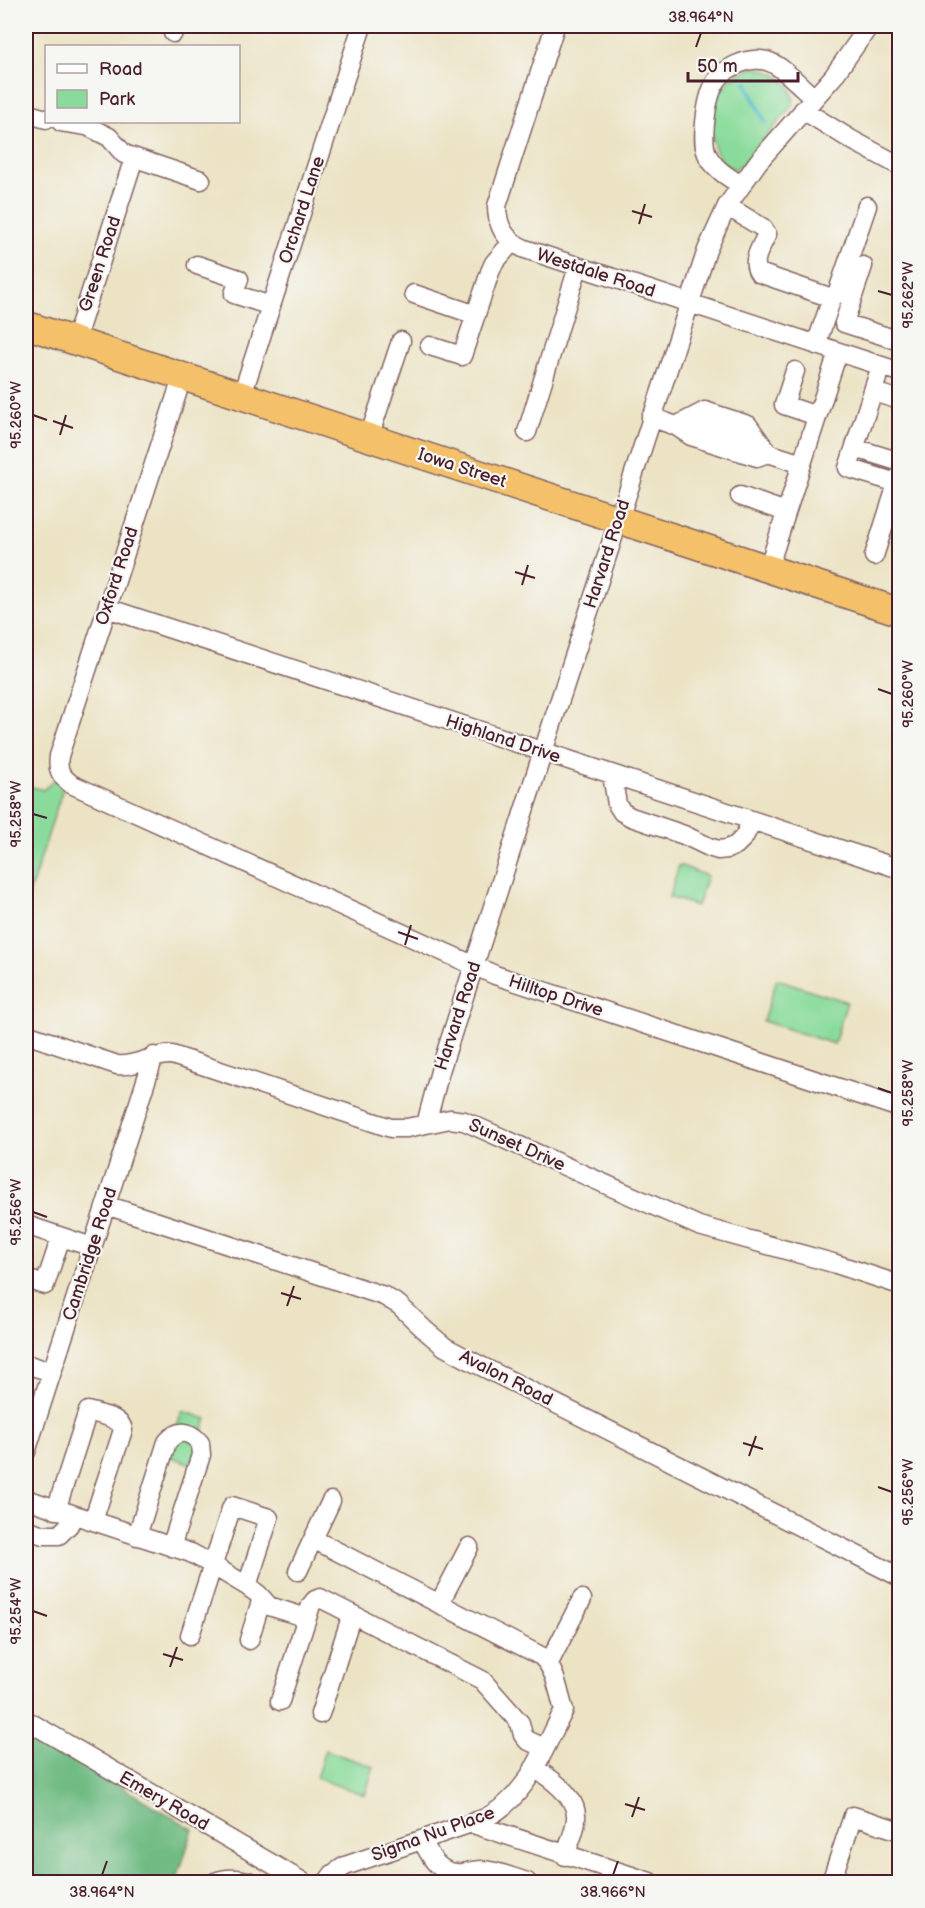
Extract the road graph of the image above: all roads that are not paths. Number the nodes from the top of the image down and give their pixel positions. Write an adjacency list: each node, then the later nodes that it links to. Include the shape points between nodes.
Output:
1 (362, 26): 21 (street, Orchard Lane)
2 (555, 26): 14 (street, via 497,206 498,223)
3 (869, 26): 4 (street, Harvard Road)
4 (809, 104): 9 (street, via 850,139); 11 (street, Harvard Road); 11 (street, via 779,67 769,61 744,62 721,75 713,86 706,111 705,145 717,168)
5 (26, 113): 6 (street)
6 (45, 119)
7 (68, 123): 8 (street, via 102,133 124,154)
8 (134, 158): 10 (street); 25 (street, Green Road)
9 (900, 166)
10 (201, 180)
11 (741, 185): 13 (street, Harvard Road)
12 (867, 206): 19 (street, via 837,294)
13 (727, 207): 19 (street, via 767,234 755,261 759,273); 20 (street, Harvard Road)
14 (512, 242): 17 (street, Westdale Road); 22 (street, via 494,263)
15 (197, 265): 21 (street, via 239,279 234,294)
16 (863, 266): 24 (street, via 844,323)
17 (578, 267): 20 (street, Westdale Road); 39 (street)
18 (414, 294): 22 (street)
19 (832, 298): 27 (street)
20 (688, 303): 27 (street, Westdale Road); 38 (street, Harvard Road)
21 (271, 306): 35 (street, Orchard Lane)
22 (476, 315): 28 (street, via 462,356)
23 (26, 325): 25 (highway, Iowa Street)
24 (893, 339): 30 (street)
25 (75, 341): 33 (highway, Iowa Street)
26 (401, 341): 40 (street)
27 (816, 345): 29 (street, Westdale Road)
28 (430, 346)
29 (838, 352): 30 (street, Westdale Road); 37 (street)
30 (879, 366): 32 (street, Westdale Road); 34 (street)
31 (795, 371): 37 (street, via 784,405)
32 (900, 372)
33 (183, 375): 35 (highway, Iowa Street); 50 (street, Oxford Road)
34 (873, 392): 36 (street); 41 (street)
35 (242, 395): 40 (highway, Iowa Street)
36 (900, 400)
37 (817, 416): 43 (street)
38 (651, 417): 43 (street, via 764,448); 47 (street, Harvard Road)
39 (527, 432)
40 (369, 437): 47 (highway, Iowa Street)
41 (855, 448): 42 (street); 44 (street, via 848,468)
42 (900, 462)
43 (802, 464): 46 (street)
44 (899, 477): 48 (street)
45 (740, 496): 46 (street)
46 (786, 512): 49 (street)
47 (618, 520): 49 (highway, Iowa Street); 52 (street, Harvard Road)
48 (874, 556)
49 (768, 569): 51 (highway, Iowa Street)
50 (107, 608): 52 (street, Highland Drive); 54 (street, Oxford Road, via 59,756 57,765)
51 (899, 610)
52 (543, 752): 53 (street, Highland Drive); 57 (street, Harvard Road)
53 (612, 775): 55 (street, Highland Drive); 55 (street, via 622,812 718,850 736,845)
54 (62, 777): 57 (street, Hilltop Drive)
55 (752, 821): 56 (street, Highland Drive)
56 (900, 869)
57 (474, 967): 60 (street, Hilltop Drive); 61 (street, Harvard Road)
58 (26, 1034): 59 (street, Sunset Drive, via 117,1065)
59 (154, 1056): 61 (street, Sunset Drive, via 172,1055 391,1128); 62 (street, Cambridge Road)
60 (900, 1108)
61 (426, 1124): 67 (street, Sunset Drive, via 450,1119 464,1121 699,1226)
62 (105, 1205): 65 (street, Cambridge Road); 83 (street, Avalon Road, via 384,1296 446,1347 477,1364)
63 (26, 1227): 64 (street)
64 (61, 1237): 65 (street); 66 (street, via 45,1285)
65 (92, 1247): 69 (street, Cambridge Road)
66 (26, 1279)
67 (900, 1285)
68 (26, 1364): 69 (street)
69 (51, 1372): 70 (street, Cambridge Road)
70 (32, 1407): 71 (street, Cambridge Road)
71 (26, 1452)
72 (26, 1499): 74 (street)
73 (331, 1501): 78 (street)
74 (64, 1512): 75 (street); 75 (street, via 88,1411 123,1426); 76 (street, via 69,1525 59,1535)
75 (93, 1521): 77 (street)
76 (26, 1529)
77 (137, 1536): 79 (street); 79 (street, via 167,1442 175,1434 189,1434 200,1443 201,1455)
78 (314, 1539): 82 (street); 87 (street)
79 (171, 1547): 81 (street)
80 (469, 1547): 87 (street)
81 (213, 1565): 84 (street); 84 (street, via 232,1506 269,1518); 90 (street)
82 (298, 1571)
83 (900, 1577)
84 (247, 1586): 85 (street)
85 (262, 1598): 89 (street, via 269,1606); 91 (street)
86 (582, 1599): 92 (street)
87 (439, 1604): 92 (street)
88 (352, 1614): 89 (street, via 320,1598 311,1605); 94 (street); 96 (street, via 482,1680 520,1723 527,1740)
89 (307, 1618): 93 (street)
90 (190, 1635)
91 (249, 1640)
92 (549, 1663): 96 (street, Sigma Nu Place, via 564,1710)
93 (280, 1701)
94 (320, 1714)
95 (26, 1720): 104 (street, Emery Road)
96 (544, 1748): 97 (street, Sigma Nu Place)
97 (534, 1768): 98 (street, Sigma Nu Place, via 503,1808); 101 (street, via 557,1783 575,1809 576,1823)
98 (470, 1823): 100 (street, Sigma Nu Place); 101 (street)
99 (900, 1831): 108 (street, via 853,1816)
100 (422, 1840): 105 (street, Sigma Nu Place, via 345,1866); 106 (street, via 431,1859 445,1870 488,1870)
101 (565, 1856): 107 (street)
102 (215, 1882): 103 (street)
103 (251, 1882)
104 (303, 1882)
105 (327, 1882)
106 (527, 1882)
107 (650, 1882)
108 (831, 1882)

